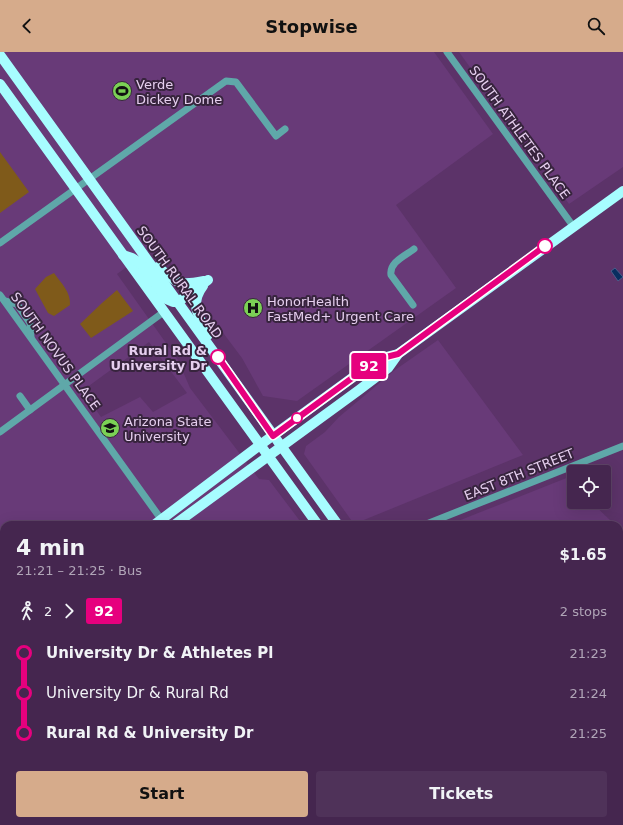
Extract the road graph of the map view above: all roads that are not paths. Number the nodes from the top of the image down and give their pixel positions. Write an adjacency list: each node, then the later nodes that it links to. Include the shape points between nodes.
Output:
1 (447, 52): 8 (street, SOUTH ATHLETES PLACE)
2 (0, 55): 5 (main road, SOUTH RURAL ROAD)
3 (0, 84): 6 (main road)
4 (285, 129): 5 (street, via 276,136 236,82 226,81)
5 (90, 179): 6 (street); 12 (main road, SOUTH RURAL ROAD)
6 (76, 188): 9 (street); 11 (main road)
7 (623, 191): 8 (main road)
8 (573, 226): 18 (main road)
9 (0, 243)
10 (414, 249): 16 (street, via 393,264 390,270)
11 (123, 254): 15 (main road, via 140,263 166,299); 17 (main road)
12 (146, 257): 13 (main road, via 179,284); 15 (main road, SOUTH RURAL ROAD)
13 (208, 280): 15 (main road); 19 (main road, via 197,297 195,306)
14 (2, 298): 20 (street, SOUTH NOVUS PLACE)
15 (178, 302): 19 (main road, SOUTH RURAL ROAD)
16 (413, 305)
17 (165, 311): 20 (street); 25 (main road)
18 (398, 354): 24 (main road, via 378,359); 27 (main road, via 388,368)
19 (216, 355): 24 (main road, SOUTH RURAL ROAD)
20 (65, 384): 22 (street); 29 (street, SOUTH NOVUS PLACE)
21 (20, 396): 22 (street)
22 (30, 410): 23 (street)
23 (0, 432)
24 (273, 436): 25 (main road); 27 (main road, SOUTH RURAL ROAD)
25 (260, 445): 28 (main road); 30 (main road)
26 (623, 446): 34 (street, EAST 8TH STREET)
27 (281, 448): 28 (main road); 33 (main road, SOUTH RURAL ROAD)
28 (268, 457): 31 (main road); 32 (main road)
29 (157, 521)
30 (159, 521)
31 (180, 521)
32 (315, 521)
33 (335, 521)
34 (434, 521)

